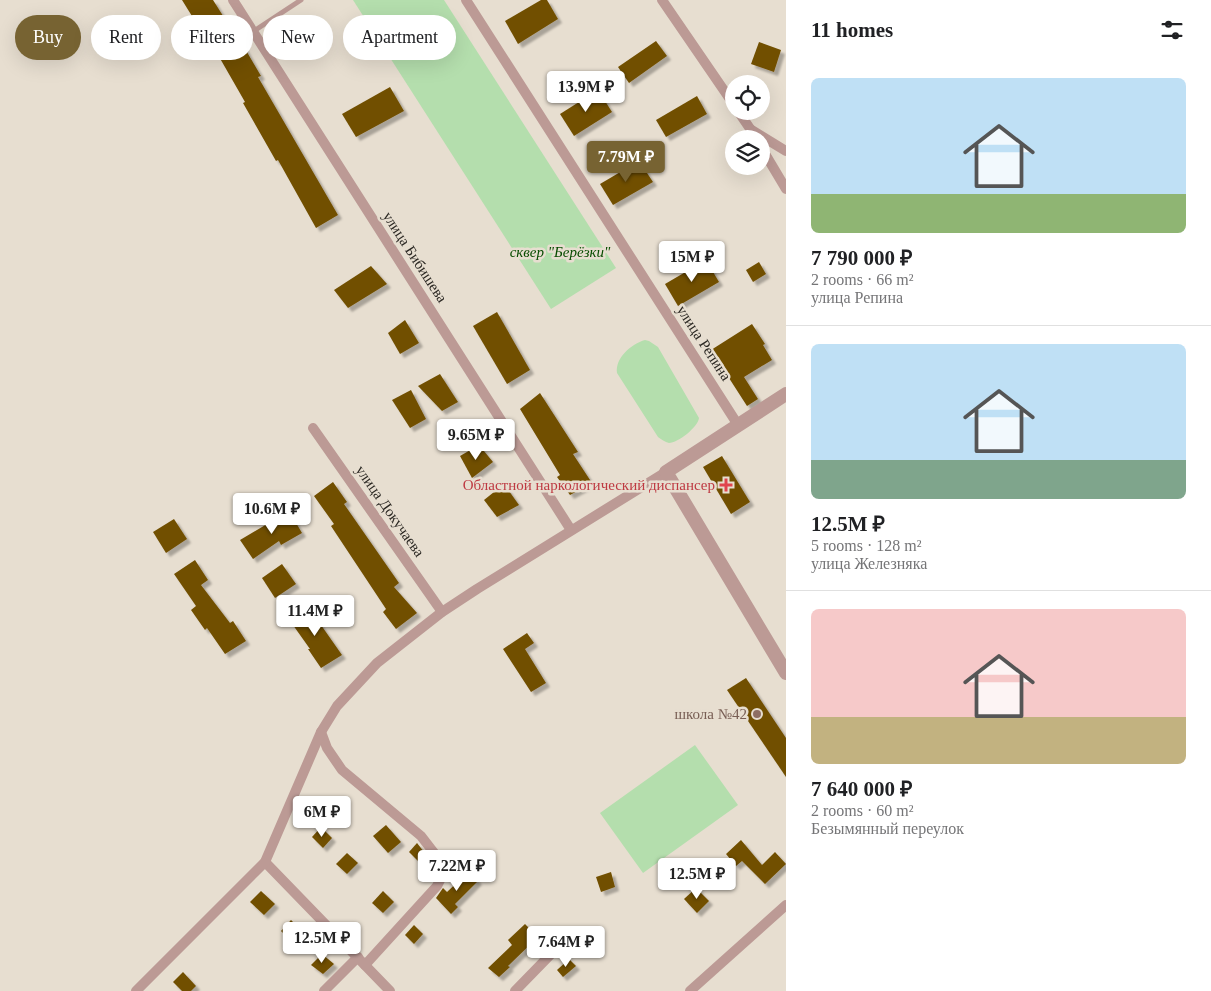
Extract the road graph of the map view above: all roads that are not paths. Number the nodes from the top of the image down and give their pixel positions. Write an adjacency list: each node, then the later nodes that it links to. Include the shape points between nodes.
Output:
1 (233, 0): 5 (street, улица Бибишева)
2 (301, 0): 5 (lane)
3 (466, 0): 13 (street, улица Репина)
4 (662, 0): 6 (street)
5 (254, 31): 16 (street, улица Бибишева)
6 (725, 92)
7 (744, 120): 8 (street)
8 (750, 129): 9 (street)
9 (786, 151)
10 (770, 163): 11 (street)
11 (786, 189)
12 (786, 394): 13 (street)
13 (738, 425): 15 (street)
14 (313, 428): 17 (street, улица Докучаева)
15 (666, 472): 16 (street); 18 (street)
16 (571, 530): 17 (street)
17 (442, 612): 19 (street, via 377,664 337,706)
18 (786, 673)
19 (321, 732): 20 (street); 23 (street, via 342,770 421,836 438,858 442,870 436,886)
20 (265, 862): 23 (street); 24 (street)
21 (786, 905): 28 (street)
22 (551, 954): 27 (street)
23 (362, 961): 25 (street); 26 (street)
24 (138, 990)
25 (324, 991)
26 (390, 991)
27 (515, 991)
28 (690, 991)

